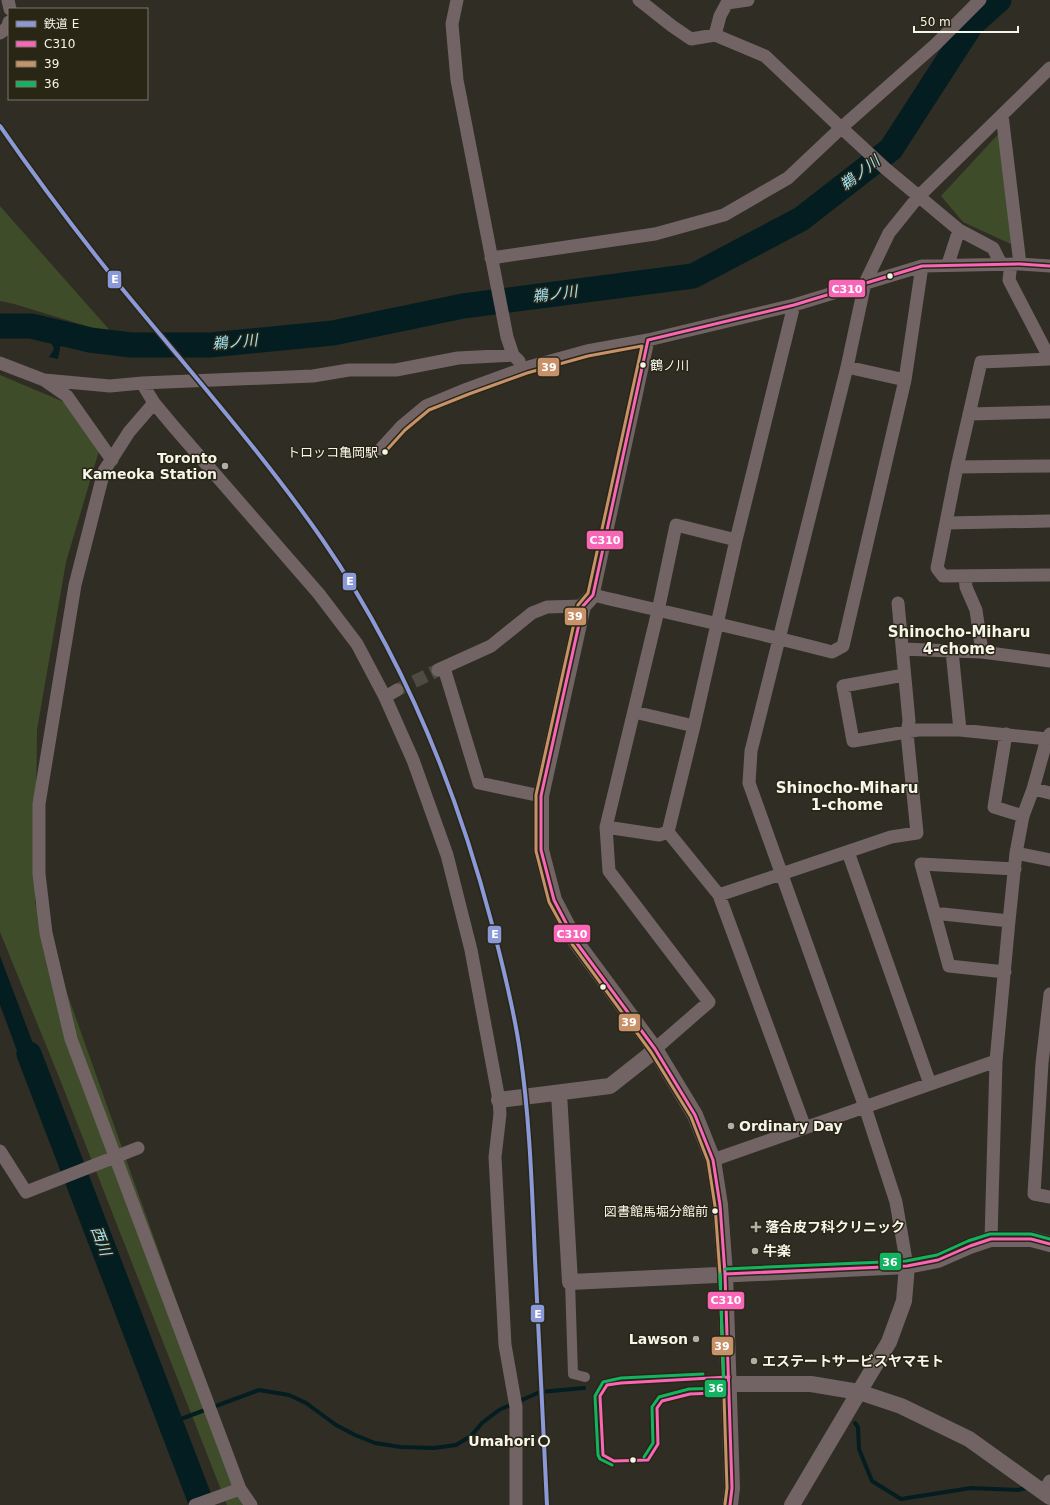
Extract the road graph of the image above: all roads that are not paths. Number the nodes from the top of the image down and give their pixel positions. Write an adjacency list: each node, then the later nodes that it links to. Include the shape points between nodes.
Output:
1 (457, 0): 13 (street, via 452,24 457,80)
2 (639, 0): 7 (street, via 691,39)
3 (748, 0): 7 (street, via 727,3)
4 (980, 0): 10 (street)
5 (8, 25): 6 (street)
6 (0, 33)
7 (715, 35): 10 (street, via 765,56)
8 (1050, 68): 9 (street)
9 (1002, 115): 11 (street); 15 (street)
10 (844, 130): 11 (street); 13 (street, via 788,178 724,215 655,234)
11 (918, 197): 12 (street); 18 (street, via 888,233)
12 (959, 230): 14 (street); 15 (street, via 993,248)
13 (493, 263): 21 (street, via 507,337)
14 (948, 264): 15 (street); 16 (street)
15 (1011, 264): 17 (street); 22 (street, via 1009,280)
16 (922, 266): 18 (street); 27 (street)
17 (1050, 266)
18 (865, 283): 19 (street); 24 (street)
19 (794, 305): 20 (street); 38 (street)
20 (648, 340): 25 (street, via 587,351); 41 (street)
21 (513, 355): 25 (street); 28 (street, via 458,358 396,370 349,370 312,376)
22 (1050, 359): 31 (street, via 981,362)
23 (0, 363): 26 (street)
24 (847, 367): 27 (street); 45 (street)
25 (525, 368): 32 (street, via 426,406 402,426)
26 (44, 380): 28 (street, via 110,386); 33 (street, via 67,396)
27 (905, 380): 45 (street, via 843,646 832,652)
28 (142, 383): 29 (street)
29 (154, 403): 33 (street, via 129,432); 52 (street, via 319,594 356,644)
30 (1050, 412): 31 (street)
31 (970, 414): 35 (street)
32 (381, 449)
33 (112, 460): 86 (street, via 104,471 76,585 39,804 39,874 46,933 71,1039)
34 (1050, 466): 35 (street)
35 (957, 467): 37 (street)
36 (1050, 521): 37 (street)
37 (946, 523): 40 (street, via 937,568 943,576)
38 (736, 540): 43 (street, via 676,525); 44 (street)
39 (1050, 575): 40 (street)
40 (965, 576): 48 (street, via 966,587 976,610)
41 (588, 600): 43 (street); 61 (street); 61 (street, via 547,607 532,613 490,646 441,669 479,783)
42 (898, 603): 46 (street)
43 (658, 611): 44 (street); 53 (street)
44 (718, 625): 45 (street); 54 (street)
45 (778, 638): 69 (street, via 751,751 749,783)
46 (903, 649): 47 (street); 50 (street)
47 (952, 651): 48 (street); 55 (street)
48 (982, 652): 49 (street)
49 (1050, 661)
50 (904, 675): 56 (street, via 909,721); 56 (street, via 843,686 853,741)
51 (397, 690): 52 (street)
52 (385, 697): 80 (street, via 414,760 446,855 471,950)
53 (634, 712): 54 (street); 63 (street)
54 (694, 726): 64 (street)
55 (960, 730): 56 (street, via 918,730); 57 (street)
56 (907, 733): 65 (street, via 917,833 891,837)
57 (1006, 734): 58 (street); 62 (street, via 994,807)
58 (1049, 736): 59 (street)
59 (1033, 789): 60 (street); 62 (street)
60 (1050, 793)
61 (541, 796): 75 (street, via 541,850 554,900 576,942)
62 (1023, 816): 66 (street)
63 (606, 827): 64 (street, via 659,835); 75 (street, via 609,871 709,1002)
64 (668, 832): 70 (street)
65 (848, 852): 69 (street); 78 (street)
66 (1016, 853): 67 (street); 68 (street)
67 (1050, 860)
68 (1015, 869): 71 (street, via 921,864); 72 (street)
69 (782, 874): 70 (street); 81 (street)
70 (719, 895): 82 (street)
71 (935, 915): 72 (street); 73 (street, via 949,966)
72 (1008, 922): 73 (street)
73 (1005, 972): 76 (street)
74 (1050, 995): 77 (street)
75 (655, 1049): 79 (street, via 610,1086); 87 (street, via 695,1115)
76 (996, 1061): 78 (street); 89 (street)
77 (1046, 1064): 83 (street)
78 (930, 1084): 81 (street)
79 (559, 1093): 80 (street); 93 (street)
80 (499, 1100): 101 (street, via 495,1157 505,1345 516,1402)
81 (865, 1107): 82 (street); 91 (street, via 896,1202)
82 (805, 1128): 87 (street)
83 (1044, 1133): 88 (street, via 1034,1194)
84 (138, 1148): 86 (street)
85 (0, 1151): 86 (street, via 26,1192)
86 (113, 1158): 98 (street)
87 (713, 1160): 92 (street, via 720,1205)
88 (1050, 1197)
89 (991, 1239): 90 (street, via 1031,1239); 91 (street, via 938,1260)
90 (1050, 1244)
91 (908, 1266): 92 (street); 96 (street, via 904,1301 889,1342)
92 (725, 1274): 93 (street); 95 (street)
93 (570, 1282): 94 (street, via 573,1374)
94 (585, 1377)
95 (729, 1384): 96 (street, via 811,1384); 102 (street, via 732,1488)
96 (859, 1392): 97 (street, via 901,1406 969,1439); 103 (street)
97 (1048, 1490)
98 (237, 1491): 99 (street); 100 (street)
99 (195, 1505)
100 (251, 1505)
101 (516, 1505)
102 (730, 1505)
103 (792, 1505)

